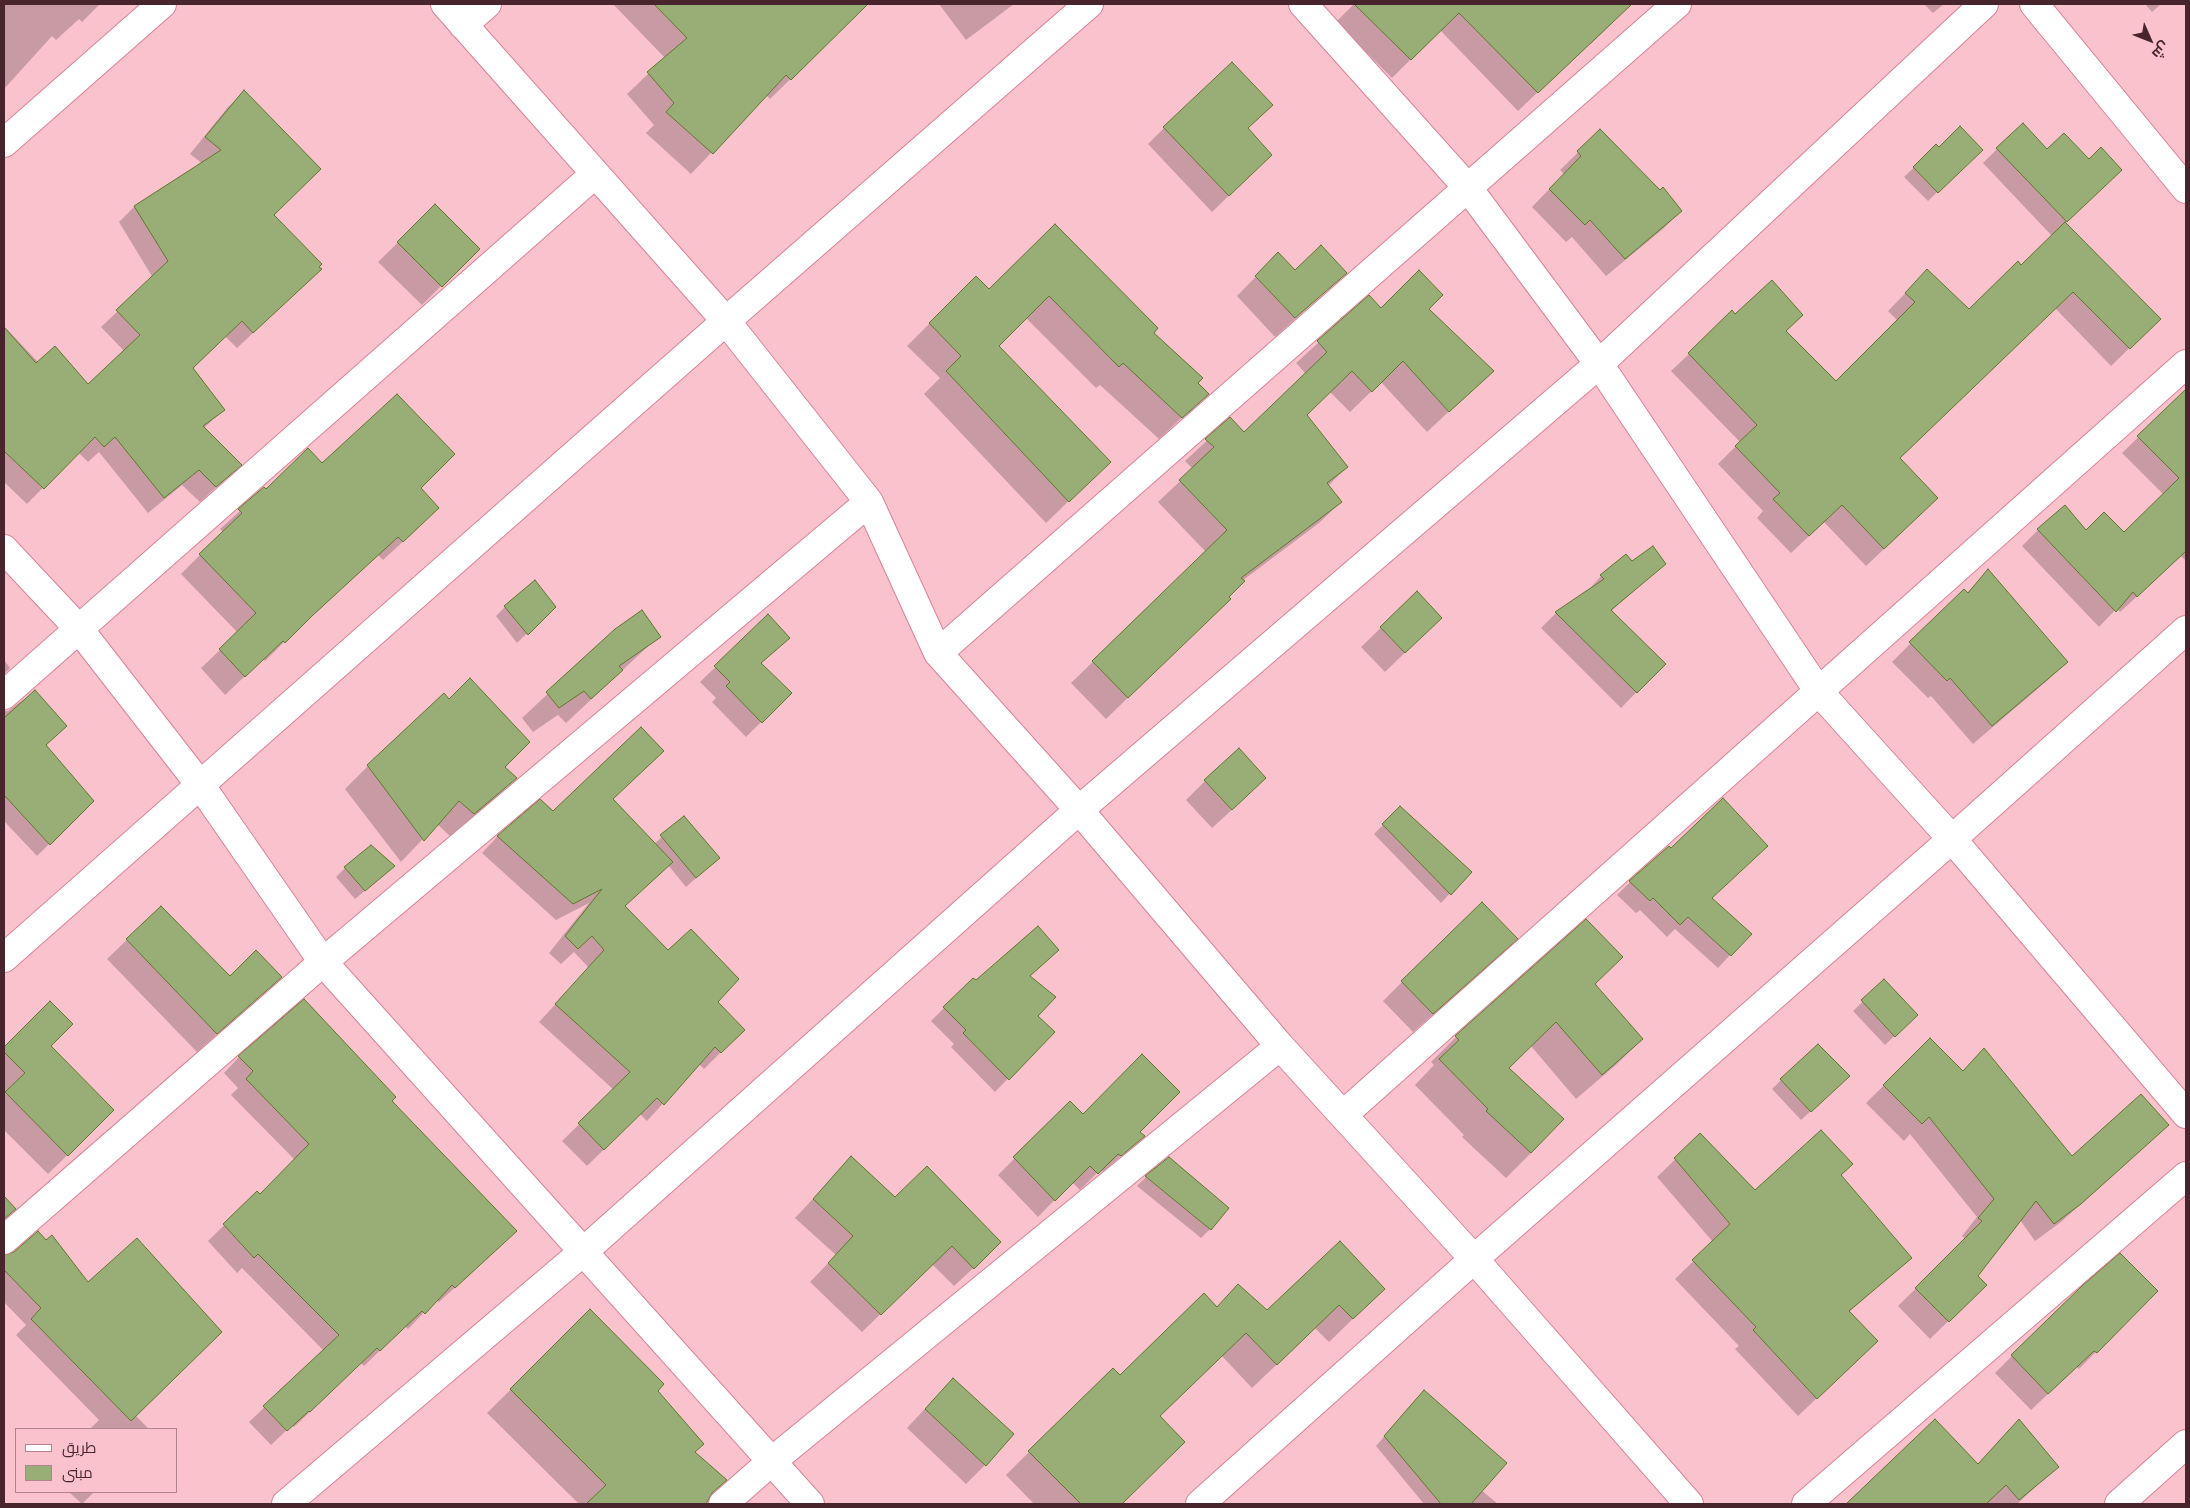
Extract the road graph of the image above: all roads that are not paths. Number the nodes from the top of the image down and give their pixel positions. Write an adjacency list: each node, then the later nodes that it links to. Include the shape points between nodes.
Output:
1 (162, 4): 10 (street)
2 (445, 4): 9 (street)
3 (487, 4): 9 (street)
4 (1089, 4): 14 (street)
5 (1303, 4): 12 (street)
6 (1677, 4): 12 (street)
7 (1984, 4): 15 (street)
8 (2034, 4): 13 (street)
9 (463, 24): 11 (street)
10 (4, 143)
11 (596, 174): 14 (street); 19 (street)
12 (1468, 188): 15 (street); 21 (street)
13 (2186, 189)
14 (726, 321): 17 (street); 24 (street)
15 (1599, 364): 22 (street); 25 (street)
16 (2186, 364): 22 (street)
17 (868, 502): 21 (street); 28 (street)
18 (4, 549): 19 (street)
19 (79, 629): 23 (street); 24 (street)
20 (2186, 630): 26 (street)
21 (938, 653): 25 (street)
22 (1819, 692): 26 (street); 31 (street)
23 (4, 695)
24 (201, 786): 27 (street); 28 (street)
25 (1079, 810): 29 (street); 34 (street)
26 (1952, 839): 30 (street); 35 (street)
27 (4, 958)
28 (323, 962): 33 (street); 34 (street)
29 (1280, 1046): 31 (street); 37 (street)
30 (2186, 1114)
31 (1342, 1115): 35 (street)
32 (2186, 1176): 43 (street)
33 (4, 1240)
34 (584, 1251): 37 (street); 38 (street)
35 (1474, 1259): 41 (street); 42 (street)
36 (2186, 1444): 44 (street)
37 (772, 1461): 39 (street); 40 (street)
38 (286, 1504)
39 (723, 1504)
40 (810, 1504)
41 (1200, 1504)
42 (1689, 1504)
43 (1806, 1504)
44 (2119, 1504)

